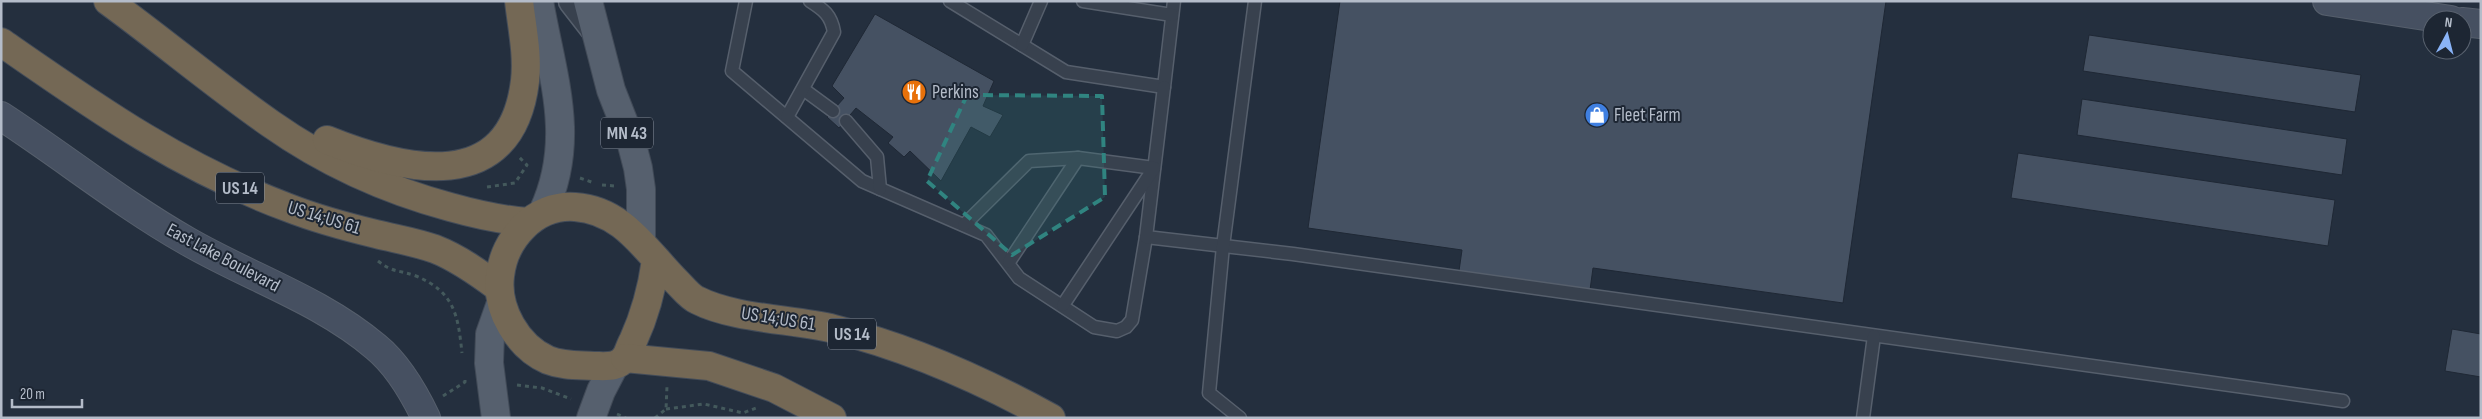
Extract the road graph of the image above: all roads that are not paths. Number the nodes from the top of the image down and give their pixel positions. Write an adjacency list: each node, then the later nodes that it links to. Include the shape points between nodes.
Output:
1 (108, 1): 22 (highway, US 14;US 61 / US 14)
2 (519, 1): 22 (highway, via 526,51 525,80 516,116 506,136 496,145 459,164 441,168 390,161 354,151 269,112)
3 (539, 1): 30 (main road, via 558,89 562,127 551,194)
4 (572, 1): 17 (street)
5 (588, 1): 17 (main road, MN 43)
6 (746, 1): 25 (lane, via 732,70)
7 (810, 1): 21 (lane, via 826,11 834,32)
8 (950, 1): 19 (lane)
9 (1041, 1): 19 (lane)
10 (1083, 1): 15 (lane)
11 (1174, 1): 15 (lane)
12 (1256, 1): 33 (lane)
13 (2327, 1): 14 (street)
14 (2370, 5): 16 (street)
15 (1172, 15): 20 (lane)
16 (2422, 15)
17 (593, 28): 34 (main road, MN 43, via 638,168)
18 (1, 42): 36 (highway, US 14;US 61 / US 14, via 105,115 170,155 290,208 342,226 436,250 467,265)
19 (1022, 45): 20 (lane, via 1066,72)
20 (1164, 87): 28 (lane)
21 (802, 88): 23 (lane); 25 (lane)
22 (248, 107): 30 (highway, US 14;US 61 / US 14, via 308,148 370,179 466,211)
23 (833, 111)
24 (1, 116): 41 (street, East Lake Boulevard, via 188,242 311,304 370,342)
25 (787, 117): 29 (lane, via 862,180)
26 (846, 121): 29 (lane, via 877,157)
27 (1078, 158): 28 (lane); 31 (lane, via 1029,161); 35 (lane)
28 (1154, 168): 32 (lane); 37 (lane)
29 (880, 188): 31 (lane)
30 (535, 217): 34 (highway, US 14;US 61 / US 14, via 571,206 585,208 610,216); 36 (highway, via 514,237 505,254)
31 (964, 225): 35 (lane, via 986,235)
32 (1146, 237): 33 (lane); 37 (lane, via 1132,320 1126,327 1117,331 1094,327)
33 (1223, 246): 38 (lane); 46 (lane, via 1209,393)
34 (648, 251): 39 (highway, via 650,298); 45 (highway, US 14;US 61 / US 14, via 695,300 739,313 804,322 882,343 958,371)
35 (1009, 262): 37 (lane, via 1019,278)
36 (500, 295): 39 (highway, US 14;US 61 / US 14, via 514,330 547,360 563,364); 43 (main road, via 490,334 489,363)
37 (1063, 305)
38 (1874, 336): 40 (lane); 47 (lane)
39 (620, 362): 42 (main road, via 601,391); 44 (highway, US 14;US 61 / US 14, via 708,366 774,388)
40 (2343, 401)
41 (432, 408)
42 (594, 411)
43 (496, 418)
44 (832, 418)
45 (1051, 418)
46 (1240, 418)
47 (1863, 418)

